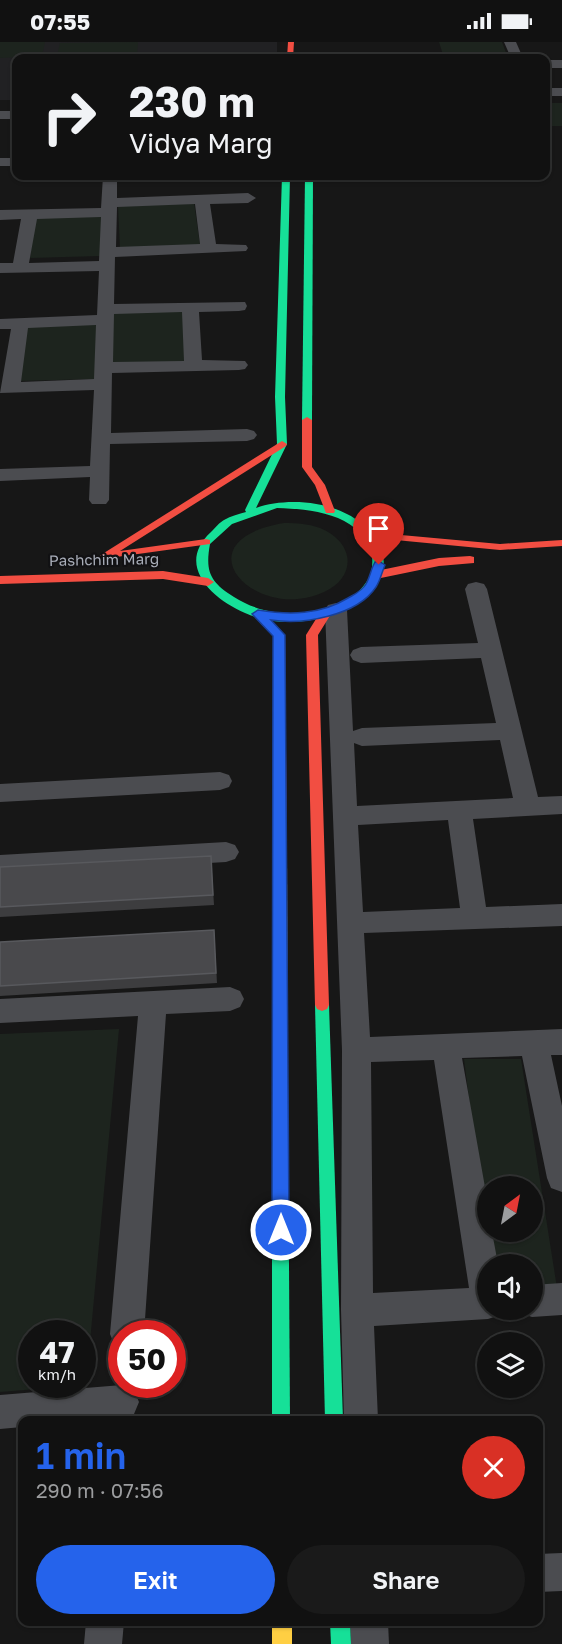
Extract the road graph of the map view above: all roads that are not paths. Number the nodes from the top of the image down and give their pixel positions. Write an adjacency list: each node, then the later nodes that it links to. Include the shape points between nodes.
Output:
1 (110, 180): 6 (street)
2 (286, 180): 25 (main road)
3 (309, 180): 30 (main road, via 308,467)
4 (248, 198): 5 (street)
5 (202, 200): 6 (street); 10 (street)
6 (108, 207): 7 (street); 11 (street)
7 (30, 214): 8 (street); 12 (street)
8 (0, 215)
9 (240, 248): 10 (street)
10 (209, 249): 11 (street)
11 (106, 259): 12 (street); 16 (street)
12 (20, 267): 13 (street)
13 (0, 268)
14 (239, 306): 15 (street)
15 (190, 307): 16 (street); 20 (street)
16 (105, 315): 17 (street); 21 (street)
17 (20, 323): 18 (street); 22 (street)
18 (0, 324)
19 (239, 365): 20 (street)
20 (193, 366): 21 (street)
21 (103, 376): 22 (street); 24 (street)
22 (6, 387)
23 (247, 435): 24 (street)
24 (101, 440): 26 (street)
25 (282, 444): 29 (main road); 32 (main road, Pashchim Marg, via 96,558)
26 (100, 471): 27 (street); 28 (street)
27 (0, 475)
28 (99, 500)
29 (250, 510): 30 (main road, via 304,505); 32 (main road, via 224,524)
30 (330, 511): 31 (main road)
31 (368, 534): 33 (main road, via 500,547); 35 (main road, via 378,554)
32 (206, 542): 37 (main road, via 202,569)
33 (562, 543)
34 (562, 555): 35 (main road, via 439,562)
35 (376, 575): 39 (main road, via 363,594)
36 (0, 580): 37 (main road, Pashchim Marg, via 163,575)
37 (208, 582): 40 (main road, via 223,598)
38 (476, 589): 41 (street)
39 (331, 612): 40 (main road, via 292,618); 55 (street); 72 (main road, via 312,635)
40 (258, 614): 71 (main road, via 279,635)
41 (491, 650): 42 (street); 43 (street)
42 (361, 655)
43 (509, 731): 44 (street); 48 (street)
44 (362, 737)
45 (220, 781): 46 (street)
46 (0, 793)
47 (562, 805): 48 (street)
48 (528, 807): 49 (street)
49 (459, 810): 50 (street); 54 (street)
50 (358, 815)
51 (226, 852): 52 (street)
52 (0, 865)
53 (562, 915): 54 (street)
54 (475, 919): 55 (street)
55 (350, 923): 61 (street)
56 (230, 999): 57 (street)
57 (153, 1003): 58 (street); 68 (street)
58 (0, 1011)
59 (548, 1042): 60 (street); 62 (street)
60 (446, 1047): 61 (street); 63 (street)
61 (356, 1050): 67 (street)
62 (562, 1178)
63 (480, 1254)
64 (562, 1299): 65 (street)
65 (543, 1300)
66 (477, 1304): 67 (street)
67 (357, 1310): 73 (street)
68 (128, 1320)
69 (122, 1402): 70 (street)
70 (0, 1412)
71 (281, 1416)
72 (334, 1416)
73 (361, 1416)
74 (562, 1572): 75 (street)
75 (543, 1573)
76 (105, 1626): 80 (street)
77 (282, 1626): 81 (main road)
78 (340, 1626): 82 (main road)
79 (369, 1626): 83 (street)
80 (103, 1644)
81 (282, 1644)
82 (341, 1644)
83 (370, 1644)

